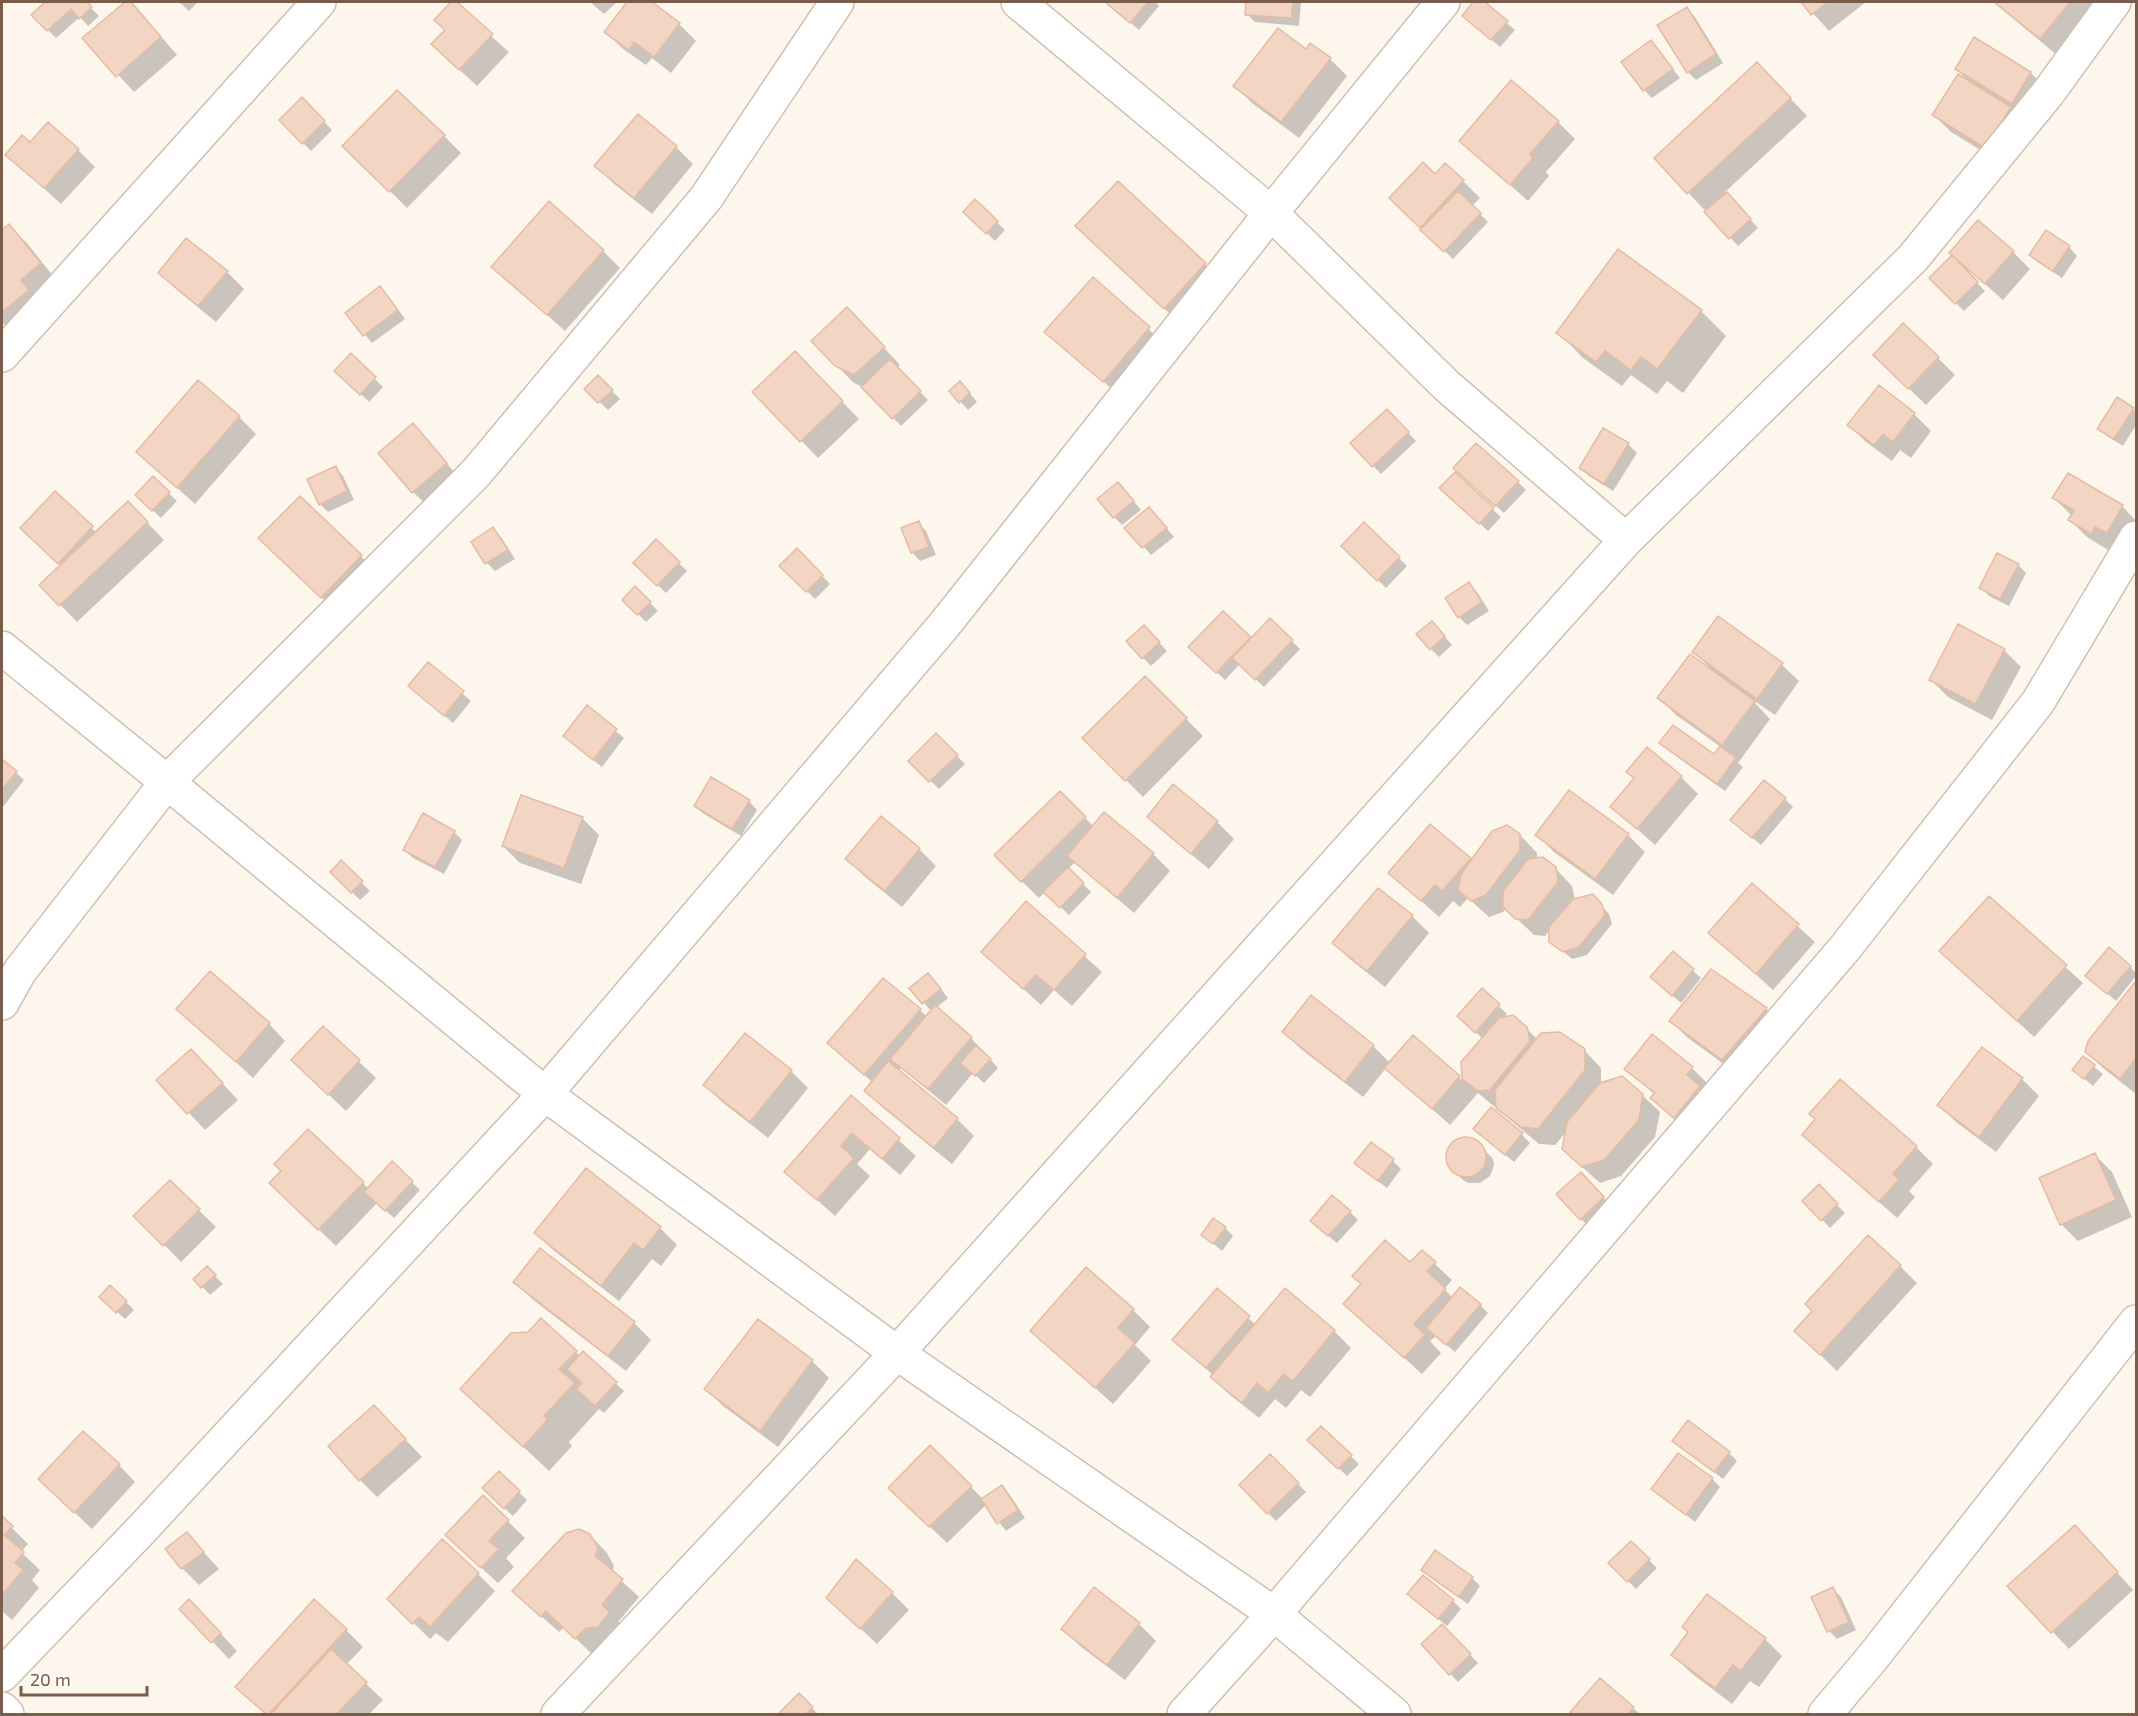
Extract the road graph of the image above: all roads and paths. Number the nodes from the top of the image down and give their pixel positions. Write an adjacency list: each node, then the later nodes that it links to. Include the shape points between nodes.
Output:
1 (319, 2): 7 (street)
2 (837, 2): 11 (street, via 706,198 476,473)
3 (1018, 2): 6 (street)
4 (1443, 2): 6 (street)
5 (2114, 2): 9 (street, via 2048,93 1913,258)
6 (1271, 213): 9 (street, via 1447,386); 13 (street, via 945,624)
7 (2, 355)
8 (2136, 538): 16 (street, via 2038,702 1845,948)
9 (1626, 540): 15 (street)
10 (2, 648): 11 (street)
11 (167, 782): 12 (street, via 20,971); 13 (street)
12 (2, 1004)
13 (545, 1094): 15 (street); 17 (street)
14 (2136, 1322): 23 (street)
15 (897, 1353): 16 (street); 20 (street)
16 (1274, 1614): 21 (street); 22 (street)
17 (2, 1676)
18 (2, 1710): 19 (street)
19 (7, 1714)
20 (558, 1714)
21 (1184, 1714)
22 (1394, 1714)
23 (1825, 1714)

